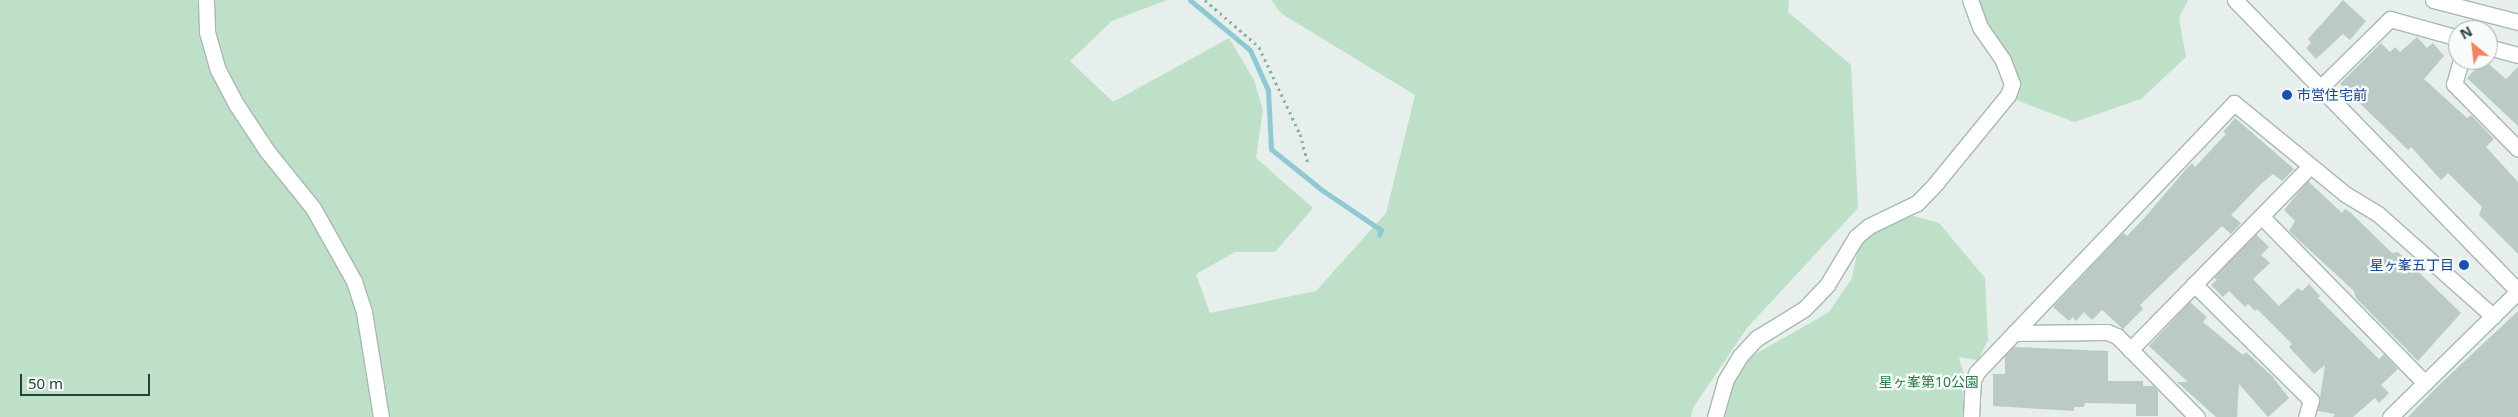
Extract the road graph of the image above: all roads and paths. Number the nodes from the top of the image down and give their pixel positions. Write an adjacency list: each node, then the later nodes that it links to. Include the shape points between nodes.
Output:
1 (206, 0): 22 (street, via 207,32 217,68 236,104 267,151 313,208 354,280 364,312)
2 (1205, 0): 13 (path, via 1259,47 1300,134)
3 (1970, 0): 23 (street, via 1980,27 2003,60 2012,84 2008,96 1923,196 1869,226 1856,237 1828,285 1804,309 1757,338 1740,356 1725,381)
4 (2235, 0): 11 (street)
5 (2433, 0): 6 (street)
6 (2518, 22)
7 (2448, 35): 11 (street, via 2390,19)
8 (2498, 50): 9 (street)
9 (2518, 55)
10 (2458, 70): 12 (street, via 2454,84)
11 (2319, 88): 17 (street)
12 (2518, 149)
13 (1308, 163)
14 (2310, 166): 15 (street); 18 (street, via 2345,194 2378,214); 19 (street, via 2234,103)
15 (2260, 216): 16 (street); 21 (street)
16 (2194, 284): 20 (street); 26 (street, via 2311,400)
17 (2518, 291): 18 (street)
18 (2493, 316): 21 (street)
19 (2014, 333): 20 (street, via 2107,332 2117,336); 24 (street, via 1977,372 1973,380)
20 (2130, 350): 25 (street)
21 (2425, 383): 27 (street)
22 (381, 417)
23 (1715, 417)
24 (1971, 417)
25 (2197, 417)
26 (2306, 417)
27 (2390, 417)

